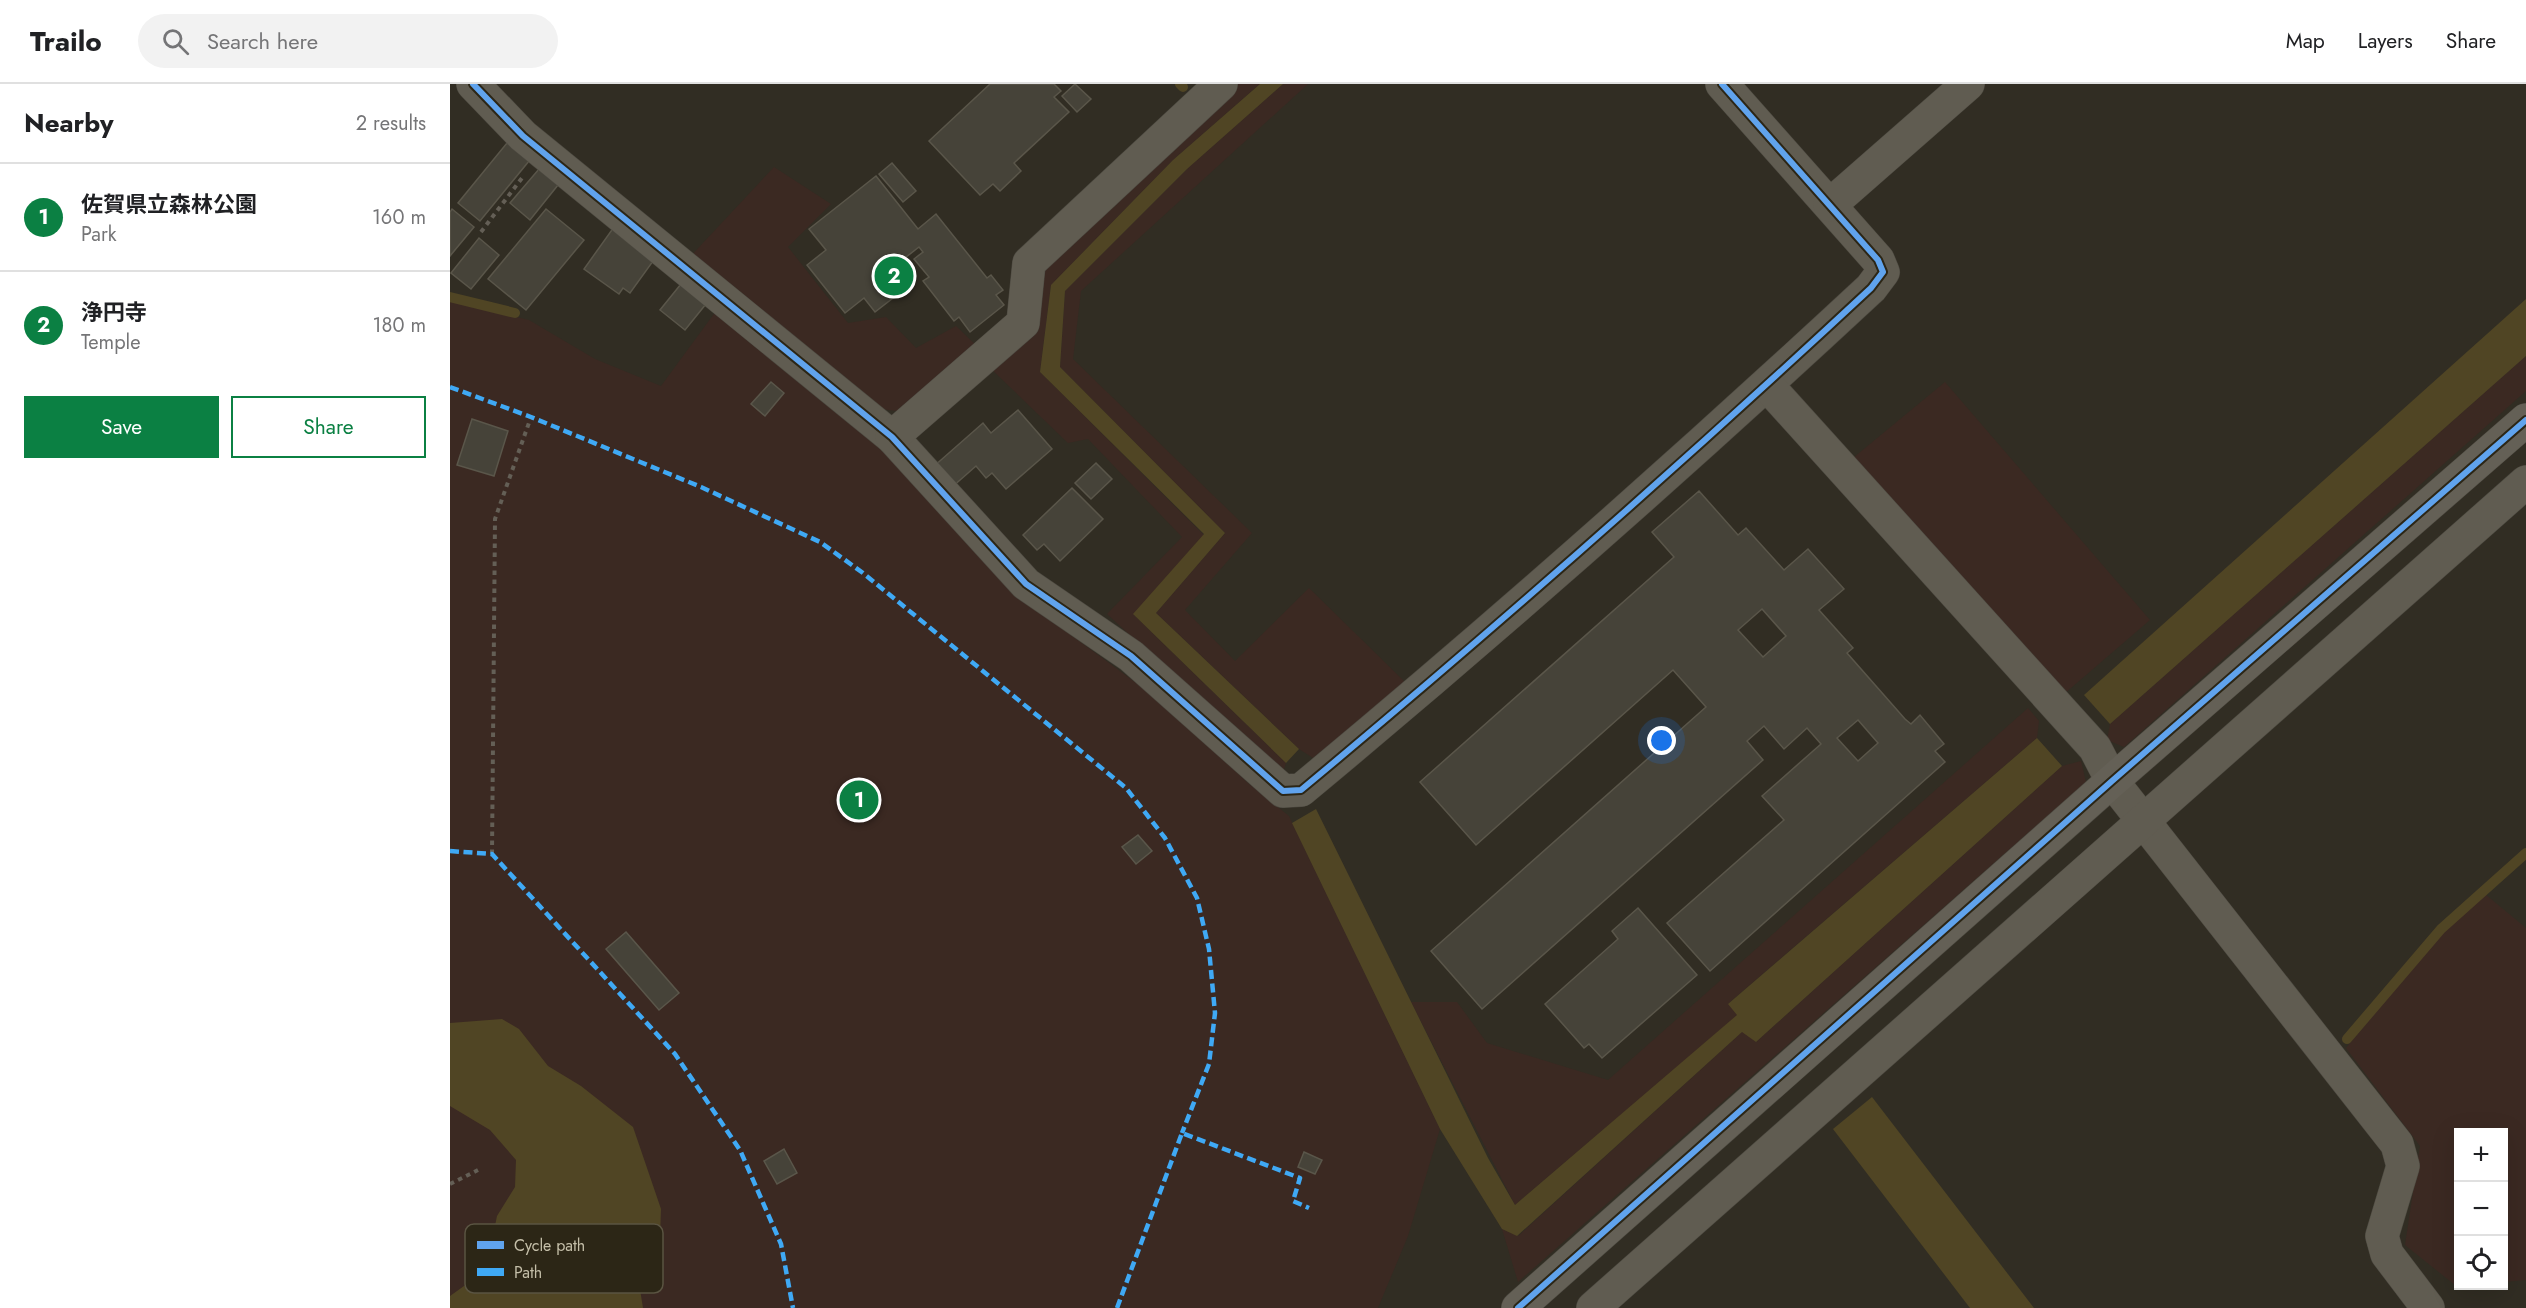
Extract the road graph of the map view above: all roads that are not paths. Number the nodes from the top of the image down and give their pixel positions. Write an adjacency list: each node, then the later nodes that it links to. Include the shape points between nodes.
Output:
1 (473, 84): 8 (street, via 523,136)
2 (1221, 84): 8 (street, via 1029,263 1023,323)
3 (1722, 84): 5 (street)
4 (1968, 84): 5 (street)
5 (1830, 205): 6 (street, via 1878,260 1882,272 1871,288)
6 (1767, 385): 8 (street, via 1406,703 1301,790 1283,791 1131,656 1026,584); 10 (street, via 2095,748)
7 (2526, 420): 10 (street)
8 (892, 437)
9 (2526, 482): 11 (street)
10 (2112, 781): 11 (street); 12 (street)
11 (2145, 821): 13 (street); 14 (street, via 2397,1144 2403,1166 2382,1236 2387,1254)
12 (1518, 1308)
13 (1593, 1308)
14 (2428, 1308)

